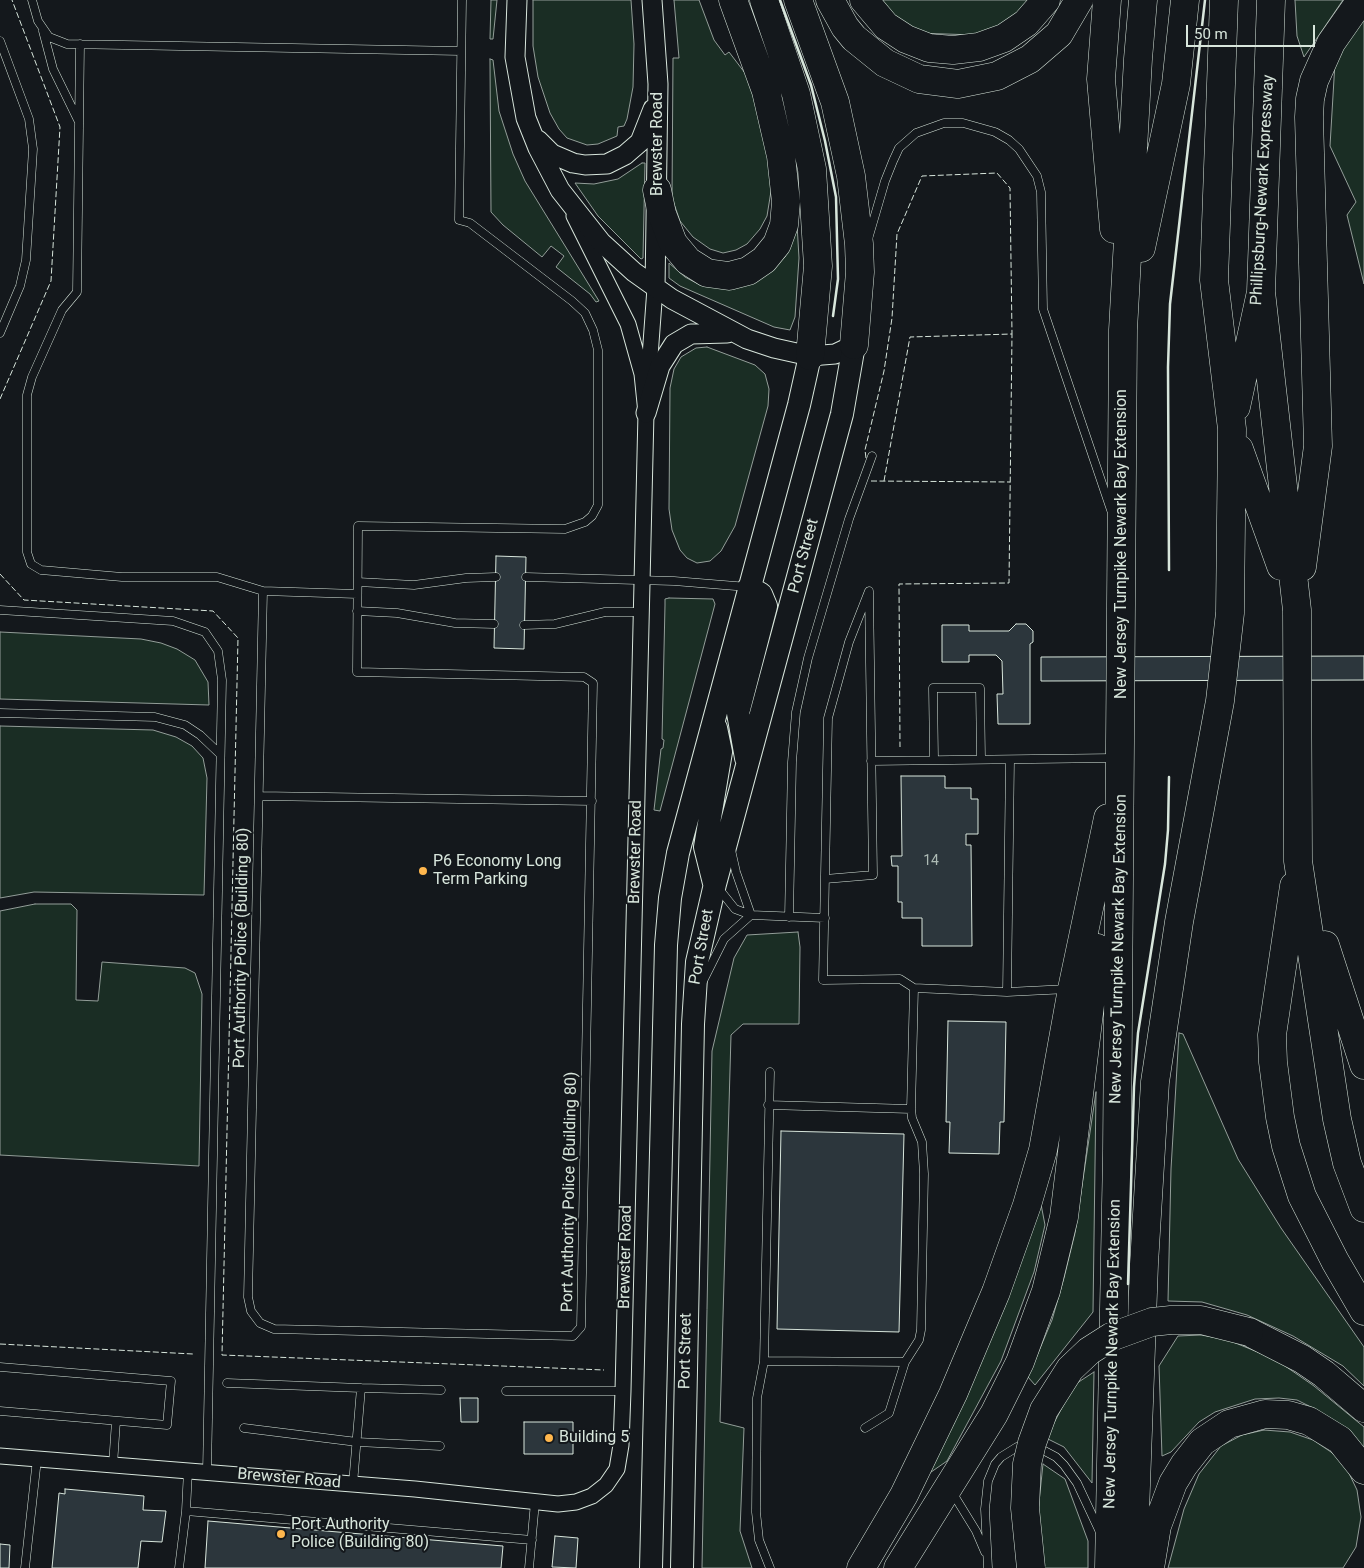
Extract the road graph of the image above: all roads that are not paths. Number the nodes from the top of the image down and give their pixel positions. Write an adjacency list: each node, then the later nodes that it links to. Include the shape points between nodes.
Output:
1 (32, 0): 18 (lane)
2 (462, 0): 21 (lane)
3 (517, 0): 24 (street, Brewster Road, via 516,65)
4 (652, 0): 22 (street, Brewster Road)
5 (733, 0): 26 (highway, via 759,69 777,135 786,190 781,235 772,253 748,271 729,276 707,273 688,261 673,243)
6 (764, 0): 34 (highway, via 796,94 812,169 818,266)
7 (798, 0): 27 (highway, via 842,127 855,199)
8 (864, 0): 9 (highway, via 886,26 906,39 929,48 954,50 985,46 1004,38 1026,23)
9 (1046, 0)
10 (1079, 0): 17 (highway, via 1059,34 1030,59 997,76 958,84 919,79 885,63 854,38)
11 (1107, 0): 30 (highway, via 1102,80)
12 (1143, 0): 30 (highway)
13 (1185, 0): 30 (highway, via 1176,84)
14 (1224, 0): 36 (highway, via 1214,280)
15 (1271, 0): 29 (highway, Phillipsburg-Newark Expressway)
16 (1361, 0): 47 (highway, via 1331,43 1314,81 1310,99 1318,446)
17 (831, 1)
18 (42, 27): 20 (lane, via 49,37 67,44); 23 (lane, via 53,69)
19 (0, 41): 31 (lane, via 29,119 33,149 25,266)
20 (80, 44): 21 (lane); 23 (lane)
21 (461, 51): 42 (lane, via 458,220 470,223 585,313 598,350 598,505 585,522 565,529 358,526)
22 (658, 84): 24 (street, via 649,124 640,142 617,160 597,166 573,163 552,154); 26 (street, Brewster Road)
23 (79, 122): 44 (lane, via 77,292 62,310 26,395 27,552 31,564 40,570 122,577 217,577)
24 (532, 134): 25 (street, Brewster Road)
25 (560, 190): 28 (street, Brewster Road, via 601,242); 35 (street, Brewster Road, via 628,324 642,374)
26 (657, 190): 28 (street, Brewster Road)
27 (860, 272): 33 (highway); 38 (lane, via 885,181 899,148 906,141 930,126 944,122 963,123 995,132 1019,149 1037,176 1041,192 1043,309)
28 (655, 288): 32 (street, Brewster Road); 35 (street, Brewster Road)
29 (1261, 292): 36 (highway, Phillipsburg-Newark Expressway); 47 (highway)
30 (1123, 330): 38 (highway, New Jersey Turnpike Newark Bay Extension)
31 (0, 333)
32 (732, 333): 34 (street, Brewster Road, via 774,348); 35 (street, via 692,334 674,344 660,366)
33 (854, 345): 34 (street, Brewster Road, via 835,354); 60 (main road, Port Street, via 842,414)
34 (810, 356): 43 (main road, Port Street)
35 (646, 413): 41 (street, Brewster Road)
36 (1232, 428): 47 (highway); 118 (highway, New Jersey Turnpike Newark Bay Extension, via 1232,565 1225,668 1179,922 1155,1082 1144,1264)
37 (872, 456): 68 (lane, via 849,519 813,640 796,712)
38 (1122, 542): 55 (highway, New Jersey Turnpike Newark Bay Extension)
39 (496, 577): 42 (lane, via 414,585)
40 (526, 577): 41 (lane)
41 (642, 581): 43 (lane); 49 (street, Brewster Road)
42 (358, 582): 45 (lane)
43 (749, 587): 53 (main road, Port Street); 60 (main road, via 761,594 766,606 738,712)
44 (264, 591): 45 (lane); 61 (lane, Port Authority Police (Building 80))
45 (357, 594): 48 (lane)
46 (0, 610): 54 (lane, via 172,621 205,632 218,651 222,670)
47 (1297, 610): 64 (highway)
48 (357, 611): 50 (lane, via 397,613 455,623); 62 (lane, Port Authority Police (Building 80), via 357,672 588,678 594,686)
49 (641, 612): 51 (lane, via 605,612 555,624); 87 (street, Brewster Road)
50 (494, 624)
51 (524, 625)
52 (0, 713): 54 (lane, via 155,717 185,726)
53 (714, 716): 66 (main road, via 721,752 705,847); 111 (main road, Port Street, via 678,853 668,922)
54 (220, 754): 100 (lane)
55 (1121, 758): 58 (lane); 71 (highway); 102 (highway, via 1069,1180 1056,1255 1020,1362 994,1414); 107 (highway, New Jersey Turnpike Newark Bay Extension)
56 (934, 759): 57 (lane); 57 (lane, via 933,688 980,688); 59 (lane)
57 (981, 759): 58 (lane)
58 (1010, 760): 72 (lane)
59 (872, 761): 65 (lane, via 873,875); 65 (lane, via 869,591 849,642 828,718)
60 (747, 763): 63 (main road, Port Street)
61 (259, 796): 62 (lane); 62 (lane, Port Authority Police (Building 80), via 248,1296 251,1311 260,1323 274,1329 570,1337 581,1327)
62 (592, 801)
63 (728, 834): 66 (main road, Port Street); 67 (lane, via 736,872)
64 (1298, 861): 74 (highway); 78 (highway, via 1337,1120 1347,1164); 79 (highway, via 1272,1035 1276,1089 1286,1146 1302,1196)
65 (825, 879): 69 (lane)
66 (714, 884): 67 (lane, via 735,909); 73 (main road, Port Street, via 697,962)
67 (751, 915): 68 (lane); 73 (lane, via 724,939)
68 (789, 917): 69 (lane)
69 (825, 918): 70 (lane, via 823,980 900,979)
70 (914, 988): 72 (lane); 77 (lane)
71 (1072, 989): 72 (lane); 114 (highway, via 1043,1150 1014,1243 978,1337 941,1419 896,1510)
72 (1007, 992)
73 (694, 999): 112 (main road, Port Street)
74 (1364, 1065)
75 (770, 1072): 76 (lane)
76 (768, 1105): 77 (lane); 80 (lane)
77 (911, 1109): 81 (lane, via 922,1142 924,1174 921,1330 919,1340)
78 (1364, 1208)
79 (1364, 1312)
80 (764, 1361): 81 (lane); 113 (lane, via 757,1398 756,1512 759,1540)
81 (905, 1362): 92 (lane, via 889,1413)
82 (0, 1367): 90 (lane, via 171,1382 168,1425)
83 (228, 1383): 84 (lane)
84 (362, 1388): 85 (lane); 93 (lane)
85 (441, 1390)
86 (506, 1391): 87 (lane)
87 (623, 1391): 103 (street, Brewster Road, via 620,1457 612,1478 599,1491 584,1499 566,1503)
88 (1364, 1408): 117 (highway, bridge, via 1302,1359 1249,1332 1201,1320 1171,1320 1152,1322 1111,1337 1070,1369 1044,1410 1027,1464 1025,1508)
89 (0, 1411): 90 (lane)
90 (116, 1421): 97 (lane)
91 (244, 1428): 93 (lane)
92 (865, 1428)
93 (357, 1442): 94 (lane); 101 (lane)
94 (440, 1446)
95 (0, 1456): 96 (street, Brewster Road)
96 (37, 1459): 97 (street, Brewster Road); 108 (lane)
97 (113, 1464): 98 (street, Brewster Road)
98 (188, 1470): 100 (street, Brewster Road); 104 (lane)
99 (1364, 1470): 119 (highway, via 1340,1440 1309,1421 1288,1415 1265,1414 1229,1424 1202,1442 1175,1478 1163,1504)
100 (207, 1472): 101 (street, Brewster Road)
101 (353, 1484): 103 (street, Brewster Road)
102 (949, 1488): 106 (lane, via 976,1531); 115 (highway)
103 (535, 1502): 105 (lane)
104 (186, 1511): 105 (lane); 109 (lane)
105 (532, 1540): 110 (lane)
106 (986, 1556): 107 (lane, via 986,1495 991,1472 1009,1450 1025,1446 1049,1453 1071,1473); 116 (lane)
107 (1109, 1560)
108 (25, 1568)
109 (179, 1568)
110 (529, 1568)
111 (651, 1568)
112 (682, 1568)
113 (770, 1568)
114 (861, 1568)
115 (898, 1568)
116 (988, 1568)
117 (1031, 1568)
118 (1133, 1568)
119 (1150, 1568)

